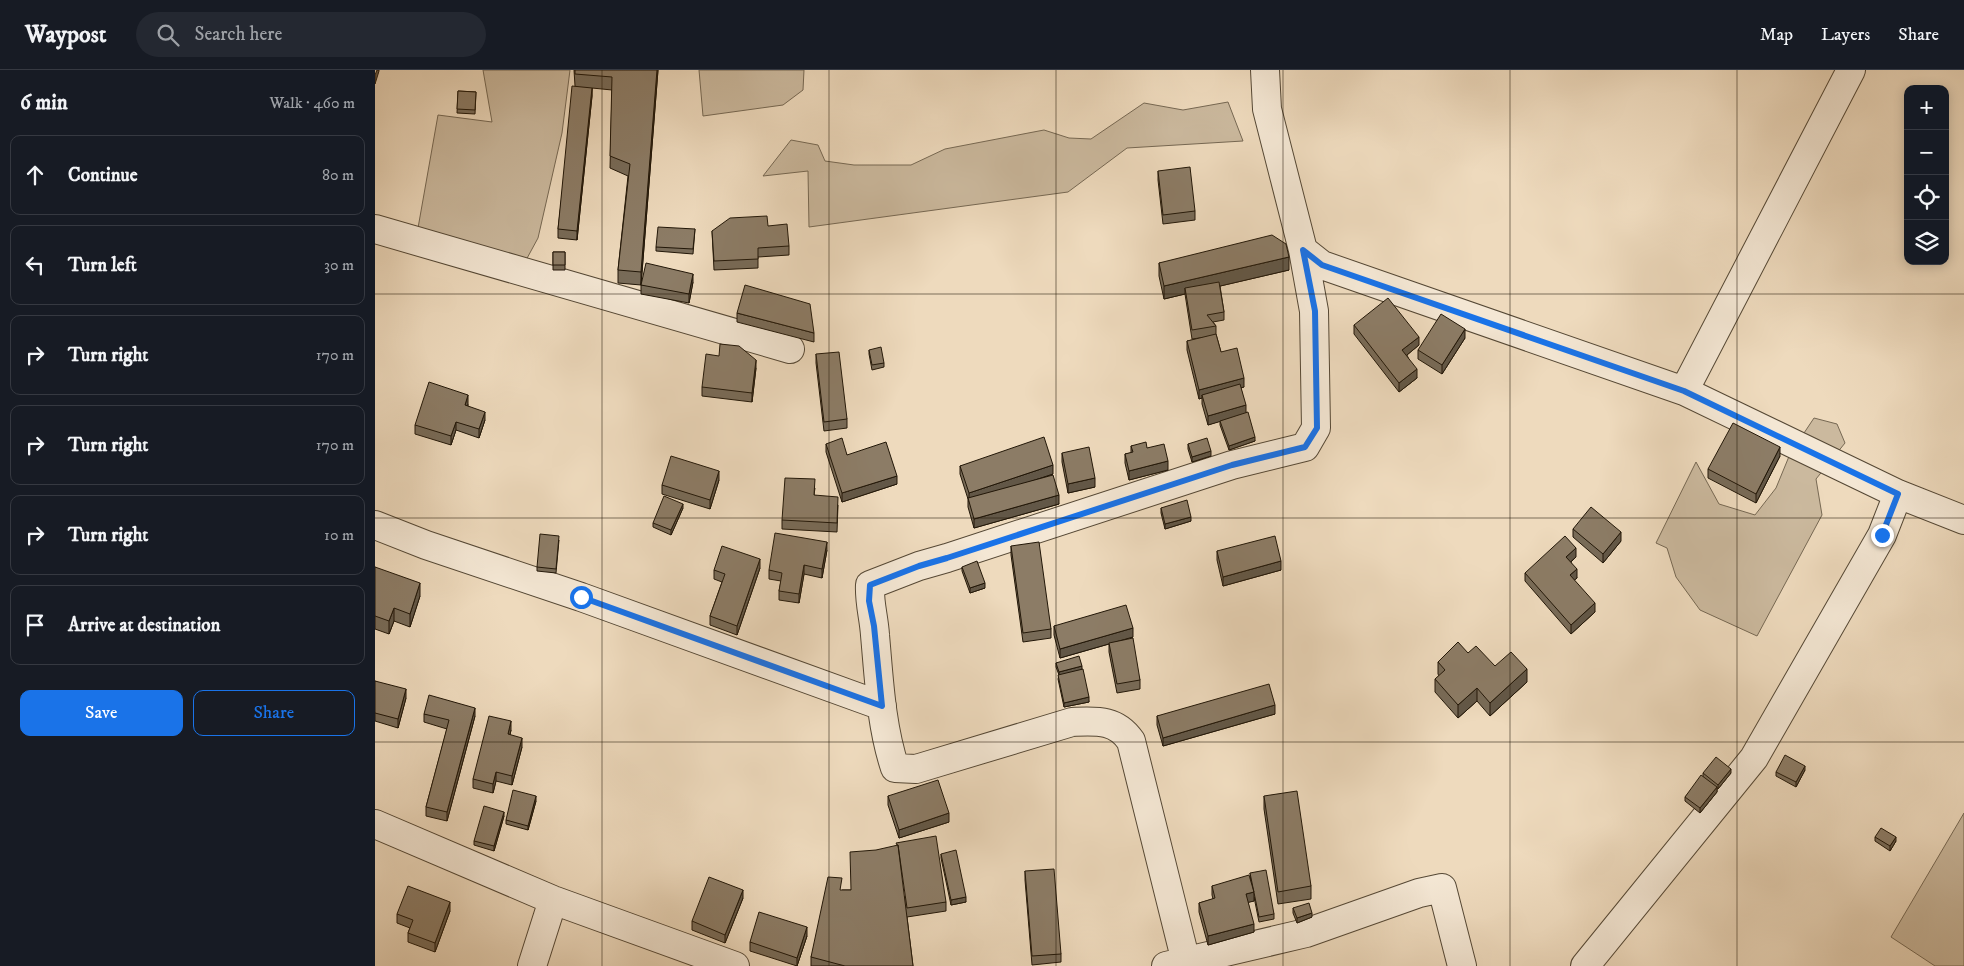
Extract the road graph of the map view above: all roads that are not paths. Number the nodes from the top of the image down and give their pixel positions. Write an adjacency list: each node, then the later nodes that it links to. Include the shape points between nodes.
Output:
1 (1265, 70): 4 (street, via 1267,109)
2 (1851, 70): 6 (street)
3 (375, 229): 5 (street)
4 (1303, 250): 6 (street, via 1322,265); 10 (street, via 1315,311 1317,428 1305,447 1232,465 919,566 870,585 869,601)
5 (790, 349)
6 (1684, 391): 7 (street)
7 (1898, 494): 8 (street); 17 (street, via 1882,535 1754,758)
8 (1964, 520)
9 (375, 525): 10 (street)
10 (882, 706): 13 (street, via 895,768 916,769 1072,722 1116,725 1125,732 1131,742)
11 (375, 824): 12 (street)
12 (553, 900): 14 (street); 15 (street)
13 (1180, 965): 16 (street, via 1306,933 1442,888)
14 (532, 966)
15 (735, 966)
16 (1462, 966)
17 (1585, 966)

